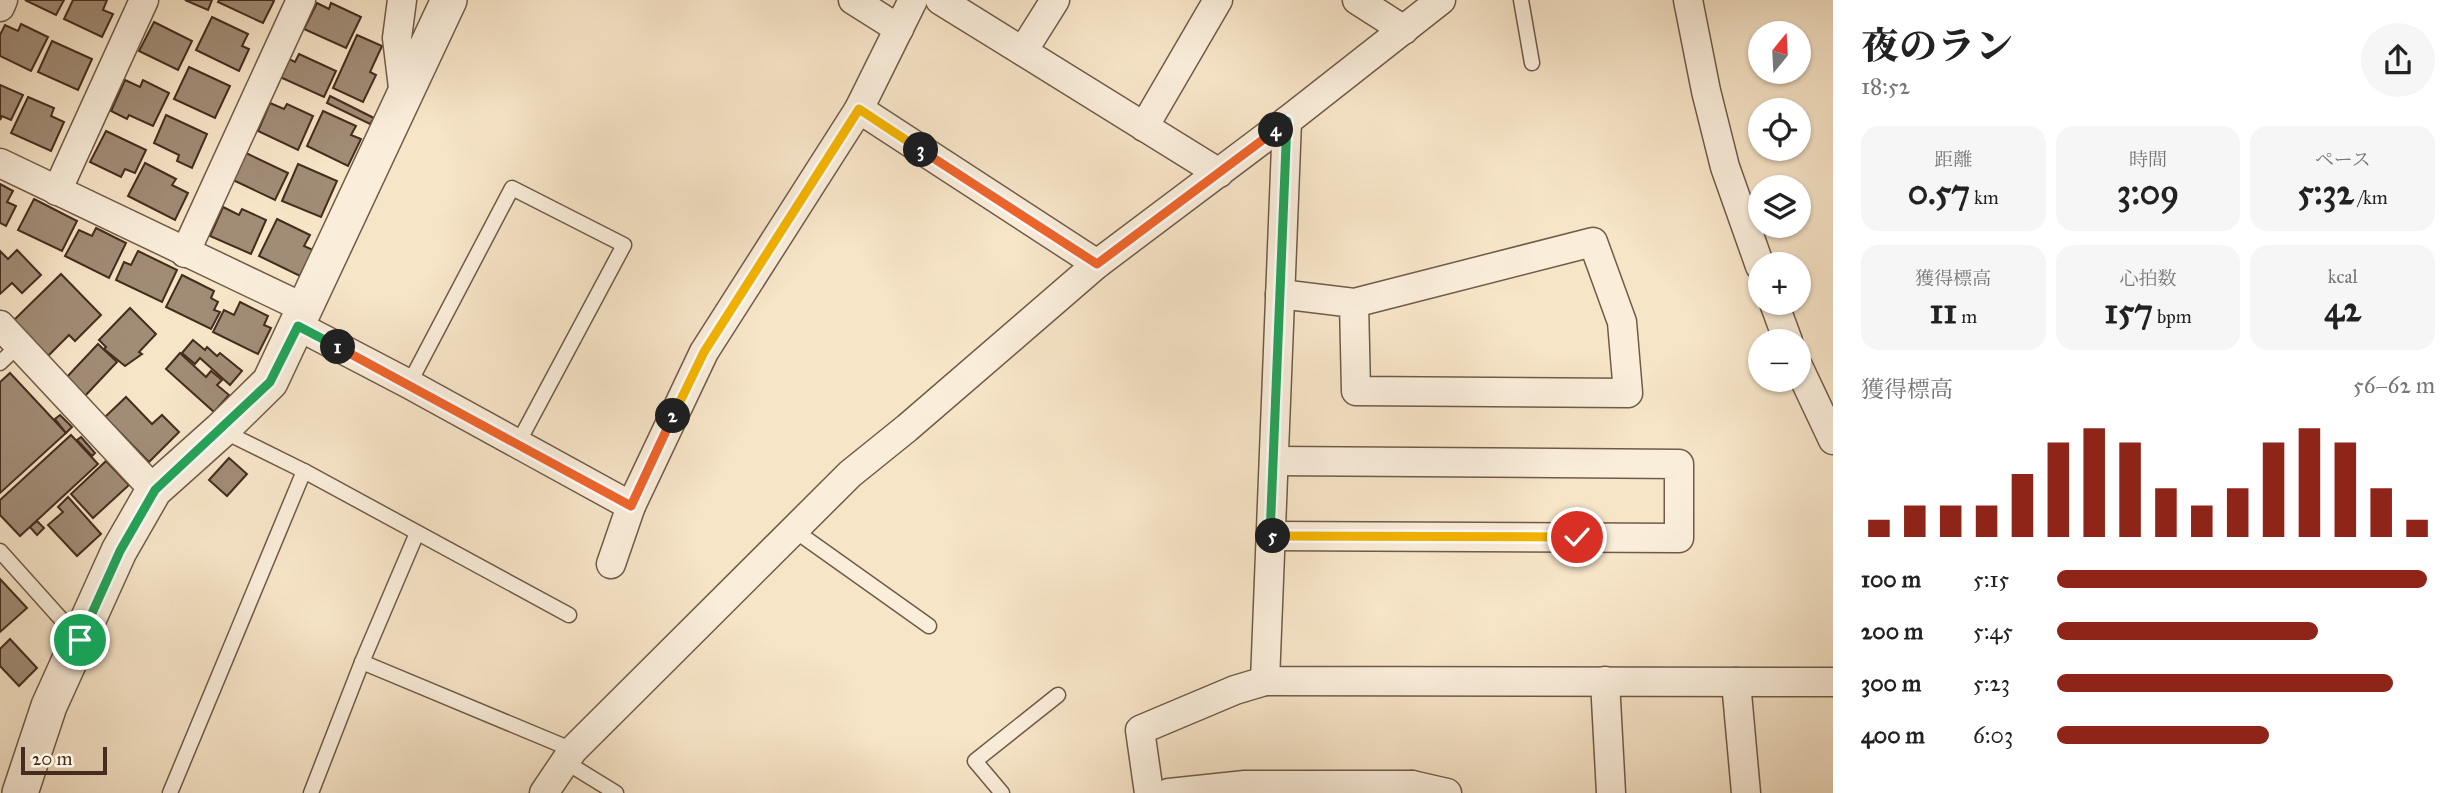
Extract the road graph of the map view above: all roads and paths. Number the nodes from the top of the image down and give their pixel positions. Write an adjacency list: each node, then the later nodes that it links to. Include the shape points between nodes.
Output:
1 (3, 0): 15 (street)
2 (144, 0): 26 (street)
3 (301, 0): 28 (street)
4 (402, 0): 20 (street, via 397,38)
5 (449, 0): 20 (street)
6 (853, 0): 16 (street)
7 (913, 0): 16 (street)
8 (940, 0): 18 (street)
9 (1055, 0): 18 (street)
10 (1218, 0): 23 (street)
11 (1357, 0): 17 (street)
12 (1441, 0): 17 (street)
13 (1521, 0): 19 (lane)
14 (1688, 0): 27 (street, via 1726,167)
15 (0, 7)
16 (899, 29): 21 (street)
17 (1404, 30): 22 (street)
18 (1023, 51): 23 (street)
19 (1532, 63)
20 (404, 96): 32 (street)
21 (859, 109): 29 (street); 42 (street, via 704,352)
22 (1287, 121): 25 (street); 30 (street)
23 (1144, 127): 25 (street)
24 (0, 163): 26 (street)
25 (1219, 173): 29 (street)
26 (57, 191): 28 (street)
27 (1755, 252)
28 (185, 253): 32 (street)
29 (1097, 264): 43 (street, via 850,474)
30 (1280, 294): 31 (street); 39 (street)
31 (1354, 303): 31 (street, via 1356,391 1629,393 1622,322 1593,242)
32 (302, 318): 34 (street); 36 (street, via 270,382)
33 (6, 345): 41 (street)
34 (409, 384): 38 (street); 38 (lane, via 512,188 624,245)
35 (1810, 392): 37 (street)
36 (221, 430): 40 (lane); 41 (street)
37 (1833, 440)
38 (517, 445): 42 (street)
39 (1274, 461): 45 (street); 45 (street, via 1679,464 1679,538)
40 (304, 471): 44 (lane); 62 (lane)
41 (155, 490): 50 (street, via 120,551)
42 (631, 506): 47 (street)
43 (794, 530): 49 (lane); 57 (street)
44 (416, 533): 48 (lane); 51 (lane)
45 (1270, 536): 52 (street)
46 (0, 551): 50 (lane)
47 (611, 564)
48 (569, 615)
49 (929, 625)
50 (80, 640): 61 (street)
51 (362, 662): 57 (lane); 63 (lane)
52 (1265, 681): 53 (street); 67 (street, via 1140,730)
53 (1605, 681): 54 (street); 70 (street)
54 (1736, 682): 55 (street); 71 (street)
55 (1833, 682)
56 (1058, 695): 66 (lane, via 975,761)
57 (569, 755): 64 (street); 65 (lane)
58 (1246, 789): 59 (street); 68 (street)
59 (1346, 789): 60 (street)
60 (1413, 789): 69 (street)
61 (13, 791)
62 (170, 793)
63 (311, 793)
64 (544, 793)
65 (617, 793)
66 (1002, 793)
67 (1149, 793)
68 (1169, 793)
69 (1447, 793)
70 (1611, 793)
71 (1746, 793)

